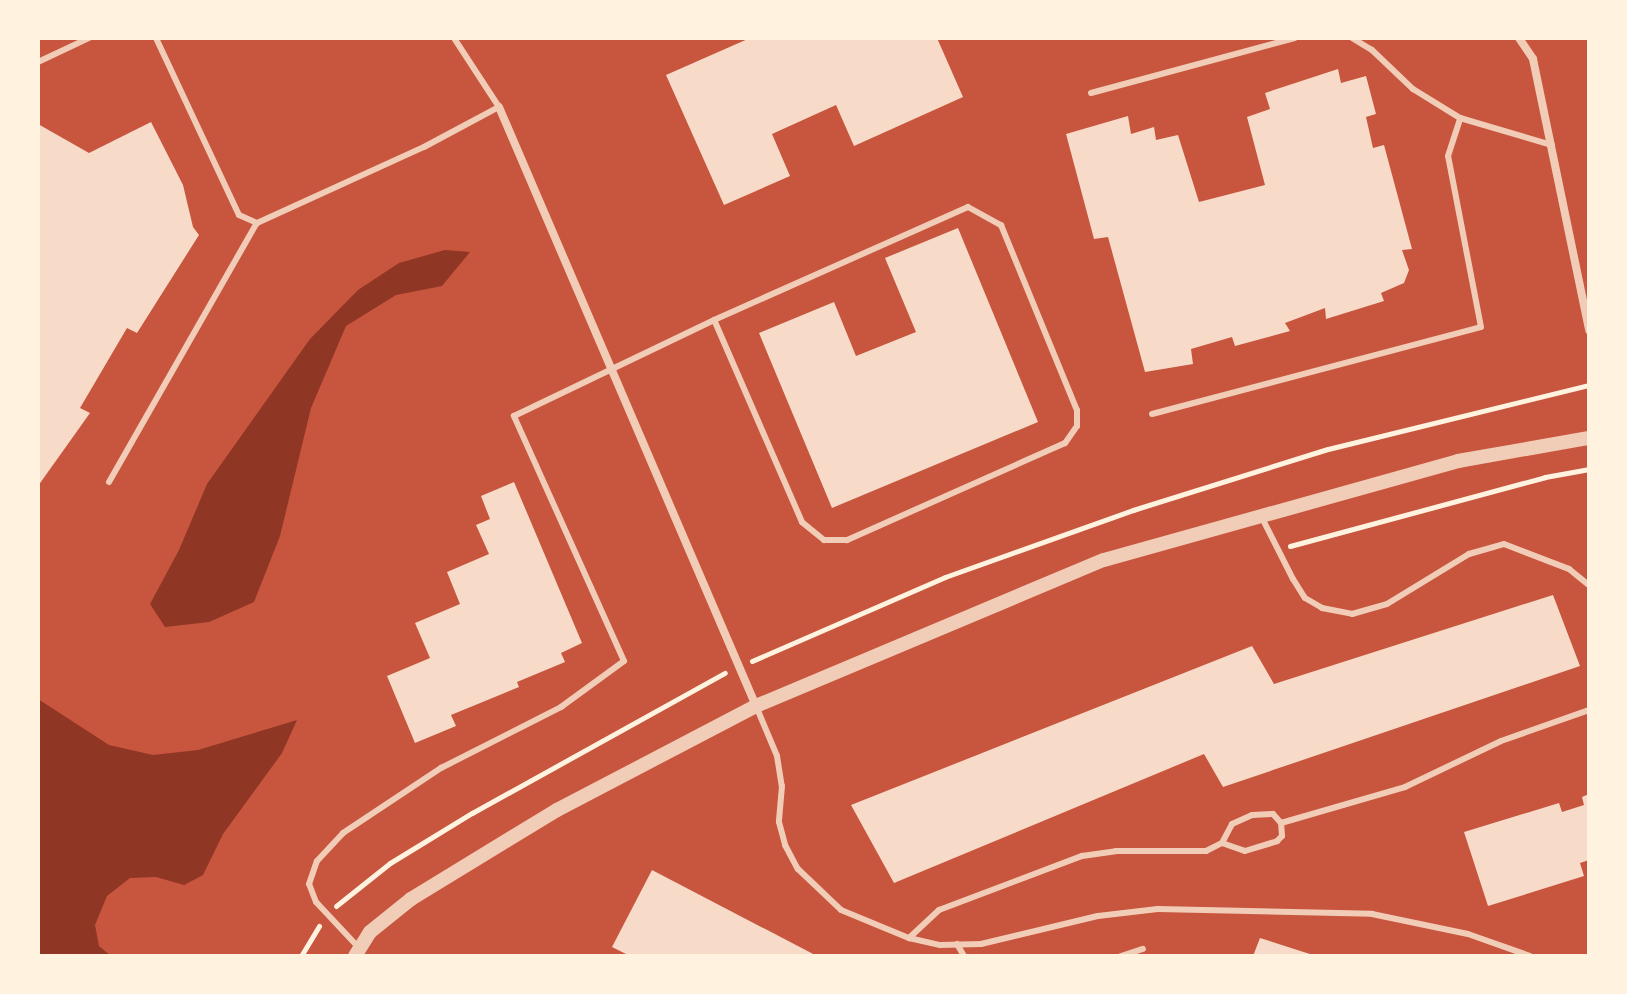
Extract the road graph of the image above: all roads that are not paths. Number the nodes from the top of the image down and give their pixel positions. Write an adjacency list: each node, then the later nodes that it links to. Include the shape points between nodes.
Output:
1 (89, 38): 7 (lane)
2 (156, 38): 12 (lane, via 239,215)
3 (454, 38): 9 (lane)
4 (1295, 38): 8 (lane)
5 (1352, 38): 10 (lane, via 1413,89)
6 (1519, 38): 11 (street, via 1533,59)
7 (38, 62)
8 (1091, 93)
9 (499, 107): 12 (lane); 15 (street)
10 (1460, 118): 11 (lane); 16 (lane, via 1448,156 1481,327)
11 (1552, 145): 14 (street)
12 (257, 223): 18 (lane)
13 (714, 320): 13 (lane, via 802,522 824,540 847,540 1065,443 1077,426 1077,410 1001,225 968,207); 15 (lane)
14 (1589, 330)
15 (609, 368): 21 (street); 28 (lane, via 514,416 624,661 561,707 441,768 343,833 317,861 309,884 316,902)
16 (1152, 414)
17 (1589, 438): 19 (street, via 1458,461)
18 (109, 482)
19 (1261, 516): 20 (lane, via 1305,598 1322,608 1352,614 1387,604 1469,554 1504,544 1569,569); 21 (street, via 1104,560)
20 (1589, 585)
21 (756, 706): 25 (lane, via 777,756 782,786 779,822 798,869 841,910); 28 (street, via 543,818 411,899 370,932)
22 (1589, 710): 23 (lane, via 1501,741 1405,787)
23 (1281, 823): 24 (lane, via 1273,814 1252,815 1232,824); 24 (lane, via 1282,836 1266,845 1245,851)
24 (1222, 843): 25 (lane, via 1206,851 1082,856 939,910)
25 (909, 938): 26 (lane)
26 (957, 944): 29 (lane); 31 (lane, via 981,944 1098,916 1173,909 1372,914 1468,934)
27 (1143, 949): 30 (lane)
28 (358, 953)
29 (964, 956)
30 (1121, 956)
31 (1530, 956)

